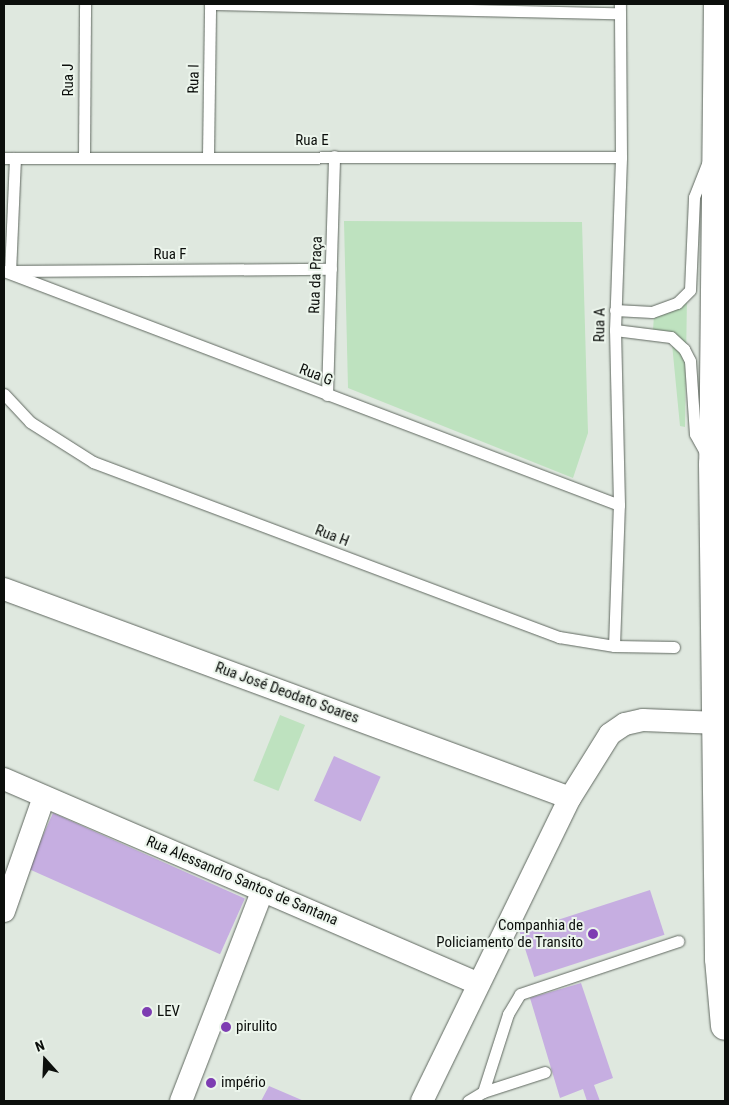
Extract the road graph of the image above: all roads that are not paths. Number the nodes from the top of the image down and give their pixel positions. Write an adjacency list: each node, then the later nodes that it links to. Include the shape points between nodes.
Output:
1 (85, 4): 6 (lane, Rua J)
2 (210, 4): 4 (lane); 7 (lane, Rua I)
3 (718, 4): 5 (main road)
4 (620, 8): 9 (lane, Rua A)
5 (719, 140): 13 (lane, via 694,197 690,290 677,302 652,312); 17 (main road)
6 (84, 156): 7 (lane, Rua E); 10 (lane, Rua E)
7 (208, 156): 8 (lane, Rua E)
8 (334, 156): 9 (lane, Rua E); 11 (lane, Rua da Praça)
9 (621, 157): 13 (lane, Rua A)
10 (10, 158): 12 (lane)
11 (331, 270): 12 (lane, Rua F); 16 (lane, Rua da Praça)
12 (7, 271): 16 (lane, Rua G)
13 (615, 310): 14 (lane, Rua A)
14 (615, 330): 17 (lane, via 671,336 684,349 690,361 695,434); 18 (lane, Rua A)
15 (4, 394): 20 (lane, Rua H, via 30,422 92,462 559,637)
16 (328, 396): 18 (lane, Rua G)
17 (713, 464): 22 (main road)
18 (619, 505): 20 (lane, Rua A)
19 (4, 589): 25 (street, Rua José Deodato Soares)
20 (614, 646): 21 (lane, Rua H)
21 (674, 647)
22 (719, 723): 25 (street, via 643,720 625,724 610,734); 30 (main road, via 719,959)
23 (4, 779): 24 (street, Rua Alessandro Santos de Santana)
24 (44, 797): 26 (street, Rua Alessandro Santos de Santana); 27 (street)
25 (570, 798): 29 (street)
26 (263, 890): 29 (street, Rua Alessandro Santos de Santana); 33 (street)
27 (4, 911)
28 (678, 940): 32 (lane, via 520,994 508,1014)
29 (479, 984): 34 (street)
30 (725, 1026)
31 (544, 1072): 32 (lane)
32 (483, 1092): 35 (lane)
33 (181, 1101)
34 (422, 1101)
35 (468, 1101)

